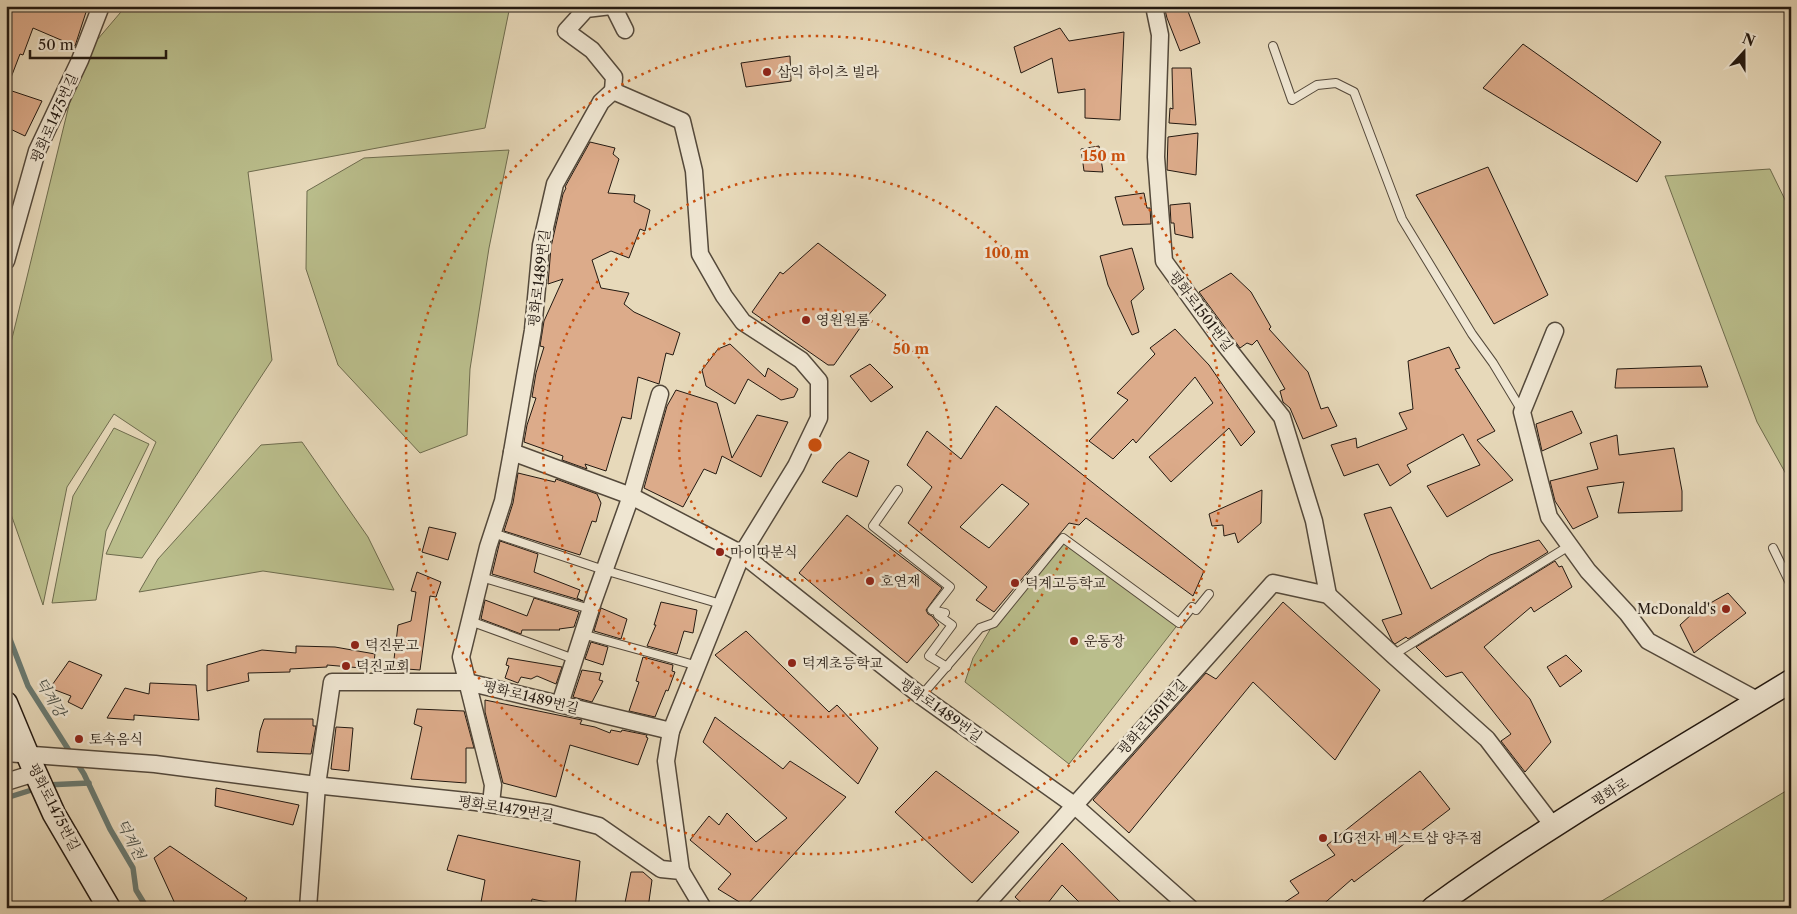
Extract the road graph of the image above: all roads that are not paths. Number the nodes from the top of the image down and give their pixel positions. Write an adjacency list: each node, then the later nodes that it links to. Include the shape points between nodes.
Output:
1 (101, 6): 7 (street, 평화로1475번길, via 80,60 37,151)
2 (612, 6): 4 (street); 6 (street, via 586,9 566,31 592,50 614,77)
3 (1154, 6): 22 (street, 평화로1501번길, via 1160,35 1156,157 1164,261 1282,417 1314,521)
4 (625, 30)
5 (1273, 46): 10 (lane, via 1292,100 1317,85 1336,83 1354,92 1402,219)
6 (613, 91): 11 (street, 평화로1489번길, via 601,102 555,184 541,245 533,330); 17 (street, via 682,121 694,171 700,254 743,322 801,360 819,381 818,418 796,466)
7 (6, 262)
8 (1555, 331): 10 (street)
9 (660, 394): 13 (street)
10 (1522, 412): 15 (street, via 1548,517)
11 (512, 452): 13 (street, 평화로1489번길); 14 (street, 평화로1489번길)
12 (898, 490): 30 (lane, via 873,526 950,587 932,610 945,613 938,615 952,625 929,656)
13 (630, 496): 17 (street, 평화로1489번길); 18 (street)
14 (493, 533): 18 (lane); 19 (street, 평화로1489번길)
15 (1569, 546): 27 (lane); 34 (street, via 1648,641)
16 (1773, 548): 20 (lane)
17 (742, 554): 23 (street); 33 (street, 평화로1489번길)
18 (604, 570): 23 (lane); 24 (street)
19 (481, 577): 24 (lane); 25 (street, 평화로1489번길)
20 (1791, 586)
21 (1209, 594): 30 (lane, via 1179,623 1063,538 994,623 980,628)
22 (1328, 595): 27 (street, 평화로1501번길); 42 (street, 평화로1501번길, via 1273,582)
23 (721, 604): 29 (street)
24 (590, 610): 26 (street)
25 (470, 621): 28 (lane); 32 (street, 평화로1489번길, via 461,657)
26 (582, 634): 28 (street); 29 (lane)
27 (1393, 656): 43 (street, 평화로1501번길, via 1487,739)
28 (574, 659): 36 (street)
29 (698, 666): 37 (street)
30 (947, 666): 33 (lane)
31 (1791, 681): 34 (main road, 평화로)
32 (467, 682): 36 (street, 평화로1489번길); 40 (street, via 332,682); 41 (street, 평화로1489번길, via 493,786)
33 (922, 696): 42 (street, 평화로1489번길)
34 (1759, 701): 43 (main road, 평화로)
35 (6, 703): 38 (main road, 평화로1475번길)
36 (560, 704): 37 (street, 평화로1489번길)
37 (671, 731): 44 (street, via 666,761)
38 (26, 764): 39 (street); 40 (street, 평화로1479번길, via 61,756 155,764); 45 (main road, 평화로1475번길)
39 (6, 782)
40 (317, 785): 41 (street, 평화로1479번길); 46 (street)
41 (490, 804): 44 (street, 평화로1479번길, via 550,813 599,826 662,869)
42 (1074, 805): 48 (street); 49 (street, 평화로1489번길)
43 (1554, 827): 50 (main road, 평화로)
44 (680, 871): 47 (street)
45 (109, 908)
46 (308, 908)
47 (703, 908)
48 (983, 908)
49 (1190, 908)
50 (1433, 908)

